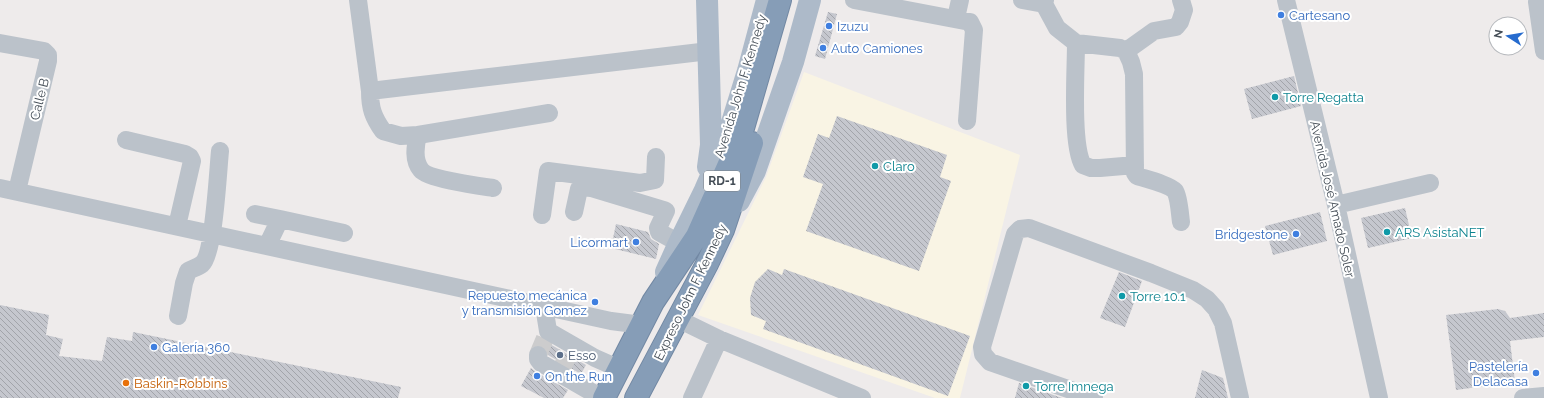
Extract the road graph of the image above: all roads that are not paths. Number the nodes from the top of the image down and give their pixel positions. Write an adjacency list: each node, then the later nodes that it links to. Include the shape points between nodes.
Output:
1 (358, 0): 21 (street)
2 (707, 0): 19 (main road)
3 (767, 0): 32 (main road, Avenida John F. Kennedy / RD-1, via 726,142)
4 (780, 0): 17 (highway, Expreso John F. Kennedy / RD-1)
5 (794, 0): 17 (highway, Expreso John F. Kennedy / RD-1)
6 (810, 0): 40 (main road, RD-1, via 793,62 755,171)
7 (854, 0): 14 (street)
8 (960, 0): 14 (street)
9 (1022, 0): 12 (street)
10 (1181, 0): 18 (street, via 1184,10 1176,27 1154,31)
11 (1286, 0): 33 (street, Avenida José Amado Soler)
12 (1045, 2): 16 (street, via 1057,28)
13 (1536, 2): 20 (street)
14 (956, 18): 23 (street, via 970,22 974,30)
15 (0, 42): 31 (street, Calle B, via 44,51 48,55)
16 (1076, 43): 18 (street); 28 (street, via 1077,141 1080,160 1083,165 1091,168)
17 (774, 50): 40 (highway, Expreso John F. Kennedy / RD-1, via 766,103); 45 (highway, Expreso John F. Kennedy / RD-1, via 739,142 698,236)
18 (1126, 50): 28 (street, via 1134,74)
19 (709, 51): 21 (street); 32 (main road, via 711,145)
20 (1544, 51)
21 (370, 91): 24 (street, via 374,120 382,131 401,136)
22 (550, 113): 24 (street)
23 (967, 121)
24 (418, 135): 30 (street, via 415,156 422,172 434,177)
25 (126, 140): 39 (street, via 190,157 192,161)
26 (220, 151): 42 (street)
27 (656, 156): 36 (street, via 655,180 640,183 548,171)
28 (1135, 165): 38 (street, via 1137,176 1175,191)
29 (1430, 183): 33 (street)
30 (493, 188)
31 (8, 189): 39 (street)
32 (705, 190): 43 (main road, Avenida John F. Kennedy / RD-1)
33 (1336, 205): 60 (street, Avenida José Amado Soler)
34 (574, 212): 43 (street, via 579,189 591,188 666,211 658,228 659,232)
35 (255, 214): 37 (street)
36 (542, 215)
37 (280, 219): 41 (street); 44 (street)
38 (1181, 222)
39 (178, 226): 42 (street)
40 (723, 230): 48 (highway, Expreso John F. Kennedy / RD-1)
41 (344, 233)
42 (212, 234): 44 (street); 47 (street, via 202,264 188,271)
43 (679, 243): 45 (main road, Avenida John F. Kennedy / RD-1)
44 (267, 246): 46 (street)
45 (653, 302): 49 (highway, Expreso John F. Kennedy / RD-1)
46 (544, 306): 49 (street, via 611,321); 52 (street, via 548,331)
47 (178, 316)
48 (678, 319): 50 (street); 55 (highway, Expreso John F. Kennedy / RD-1)
49 (642, 324): 52 (highway, Expreso John F. Kennedy / RD-1)
50 (718, 339): 56 (street); 57 (street)
51 (538, 355): 54 (street, via 541,363)
52 (620, 369): 54 (highway, Expreso John F. Kennedy / RD-1)
53 (1544, 396): 61 (street)
54 (603, 398)
55 (636, 398)
56 (692, 398)
57 (862, 398)
58 (1094, 398): 59 (street, via 990,362 983,354 982,347 1015,234 1020,229 1029,228 1137,267 1206,298 1216,309 1223,323)
59 (1240, 398)
60 (1379, 398)
61 (1523, 398)

